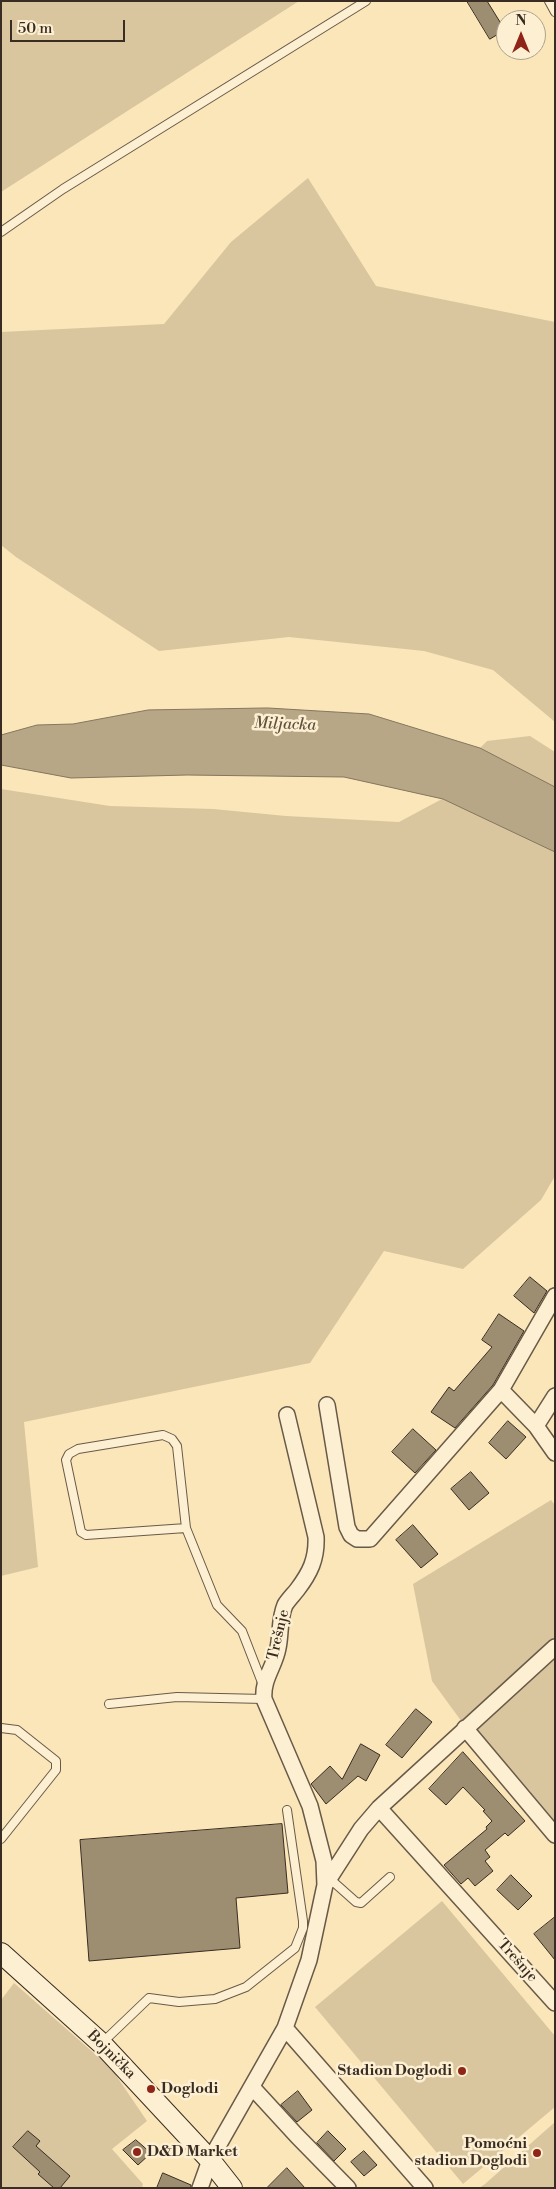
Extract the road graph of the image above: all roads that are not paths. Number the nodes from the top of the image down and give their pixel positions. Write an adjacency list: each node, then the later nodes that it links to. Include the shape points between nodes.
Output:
1 (366, 1): 4 (lane, via 63,189)
2 (549, 1): 3 (lane)
3 (555, 12)
4 (1, 232)
5 (555, 1296): 6 (street)
6 (501, 1390): 8 (street, via 370,1539 364,1541 351,1535 347,1527); 10 (street)
7 (555, 1396): 10 (street)
8 (326, 1405)
9 (287, 1415): 14 (street, Trešnje, via 316,1537 316,1553 306,1578 285,1605 278,1648)
10 (536, 1426): 11 (street)
11 (555, 1453)
12 (186, 1528): 12 (lane, via 177,1446 172,1439 163,1435 78,1449 69,1454 66,1460 81,1532 86,1535); 14 (lane, via 217,1605 242,1631)
13 (555, 1647): 17 (street)
14 (264, 1692): 15 (lane, via 177,1696); 23 (street, via 310,1806)
15 (109, 1704)
16 (1, 1728): 21 (lane, via 16,1730 57,1765)
17 (466, 1728): 18 (street); 20 (street)
18 (379, 1808): 23 (street, via 361,1829); 25 (street, Trešnje)
19 (287, 1810): 27 (lane, via 303,1921 295,1948 246,1987 215,1999 179,2002 149,1998)
20 (555, 1835)
21 (1, 1839)
22 (390, 1877): 23 (lane, via 361,1903)
23 (327, 1882): 26 (street, via 310,1960)
24 (1, 1953): 27 (main road, Bojnička)
25 (555, 2003)
26 (285, 2028): 28 (street); 33 (street)
27 (101, 2044): 29 (main road, Bojnička)
28 (252, 2086): 29 (street); 32 (street)
29 (210, 2160): 30 (street); 31 (main road, Bojnička)
30 (200, 2188)
31 (232, 2188)
32 (348, 2188)
33 (426, 2188)

